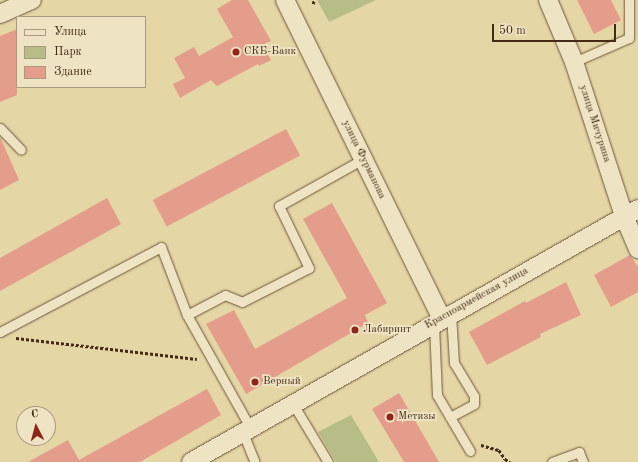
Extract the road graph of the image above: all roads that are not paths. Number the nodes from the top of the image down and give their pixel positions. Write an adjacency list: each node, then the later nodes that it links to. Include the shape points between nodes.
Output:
1 (32, 0): 5 (street)
2 (285, 0): 9 (street, улица Фурманова)
3 (548, 0): 6 (street, улица Мичурина)
4 (629, 0): 6 (lane, via 629,38)
5 (0, 14)
6 (574, 62): 10 (street, улица Мичурина)
7 (0, 128): 8 (lane)
8 (21, 150)
9 (363, 159): 12 (lane, via 279,206 309,268 242,302 225,295); 13 (street, улица Фурманова)
10 (631, 213): 11 (street, улица Мичурина); 13 (street, Красноармейская улица)
11 (638, 250)
12 (187, 314): 14 (lane, via 161,247); 17 (lane)
13 (442, 319): 15 (street, Красноармейская улица); 16 (lane, via 437,395); 16 (lane, via 454,363 474,396 474,404)
14 (0, 332)
15 (294, 404): 17 (street, Красноармейская улица); 21 (lane)
16 (450, 418): 18 (lane)
17 (247, 431): 19 (street, Красноармейская улица); 20 (lane)
18 (470, 451)
19 (191, 462)
20 (255, 462)
21 (328, 462)
22 (552, 462): 23 (lane, via 579,452)
23 (583, 462)

